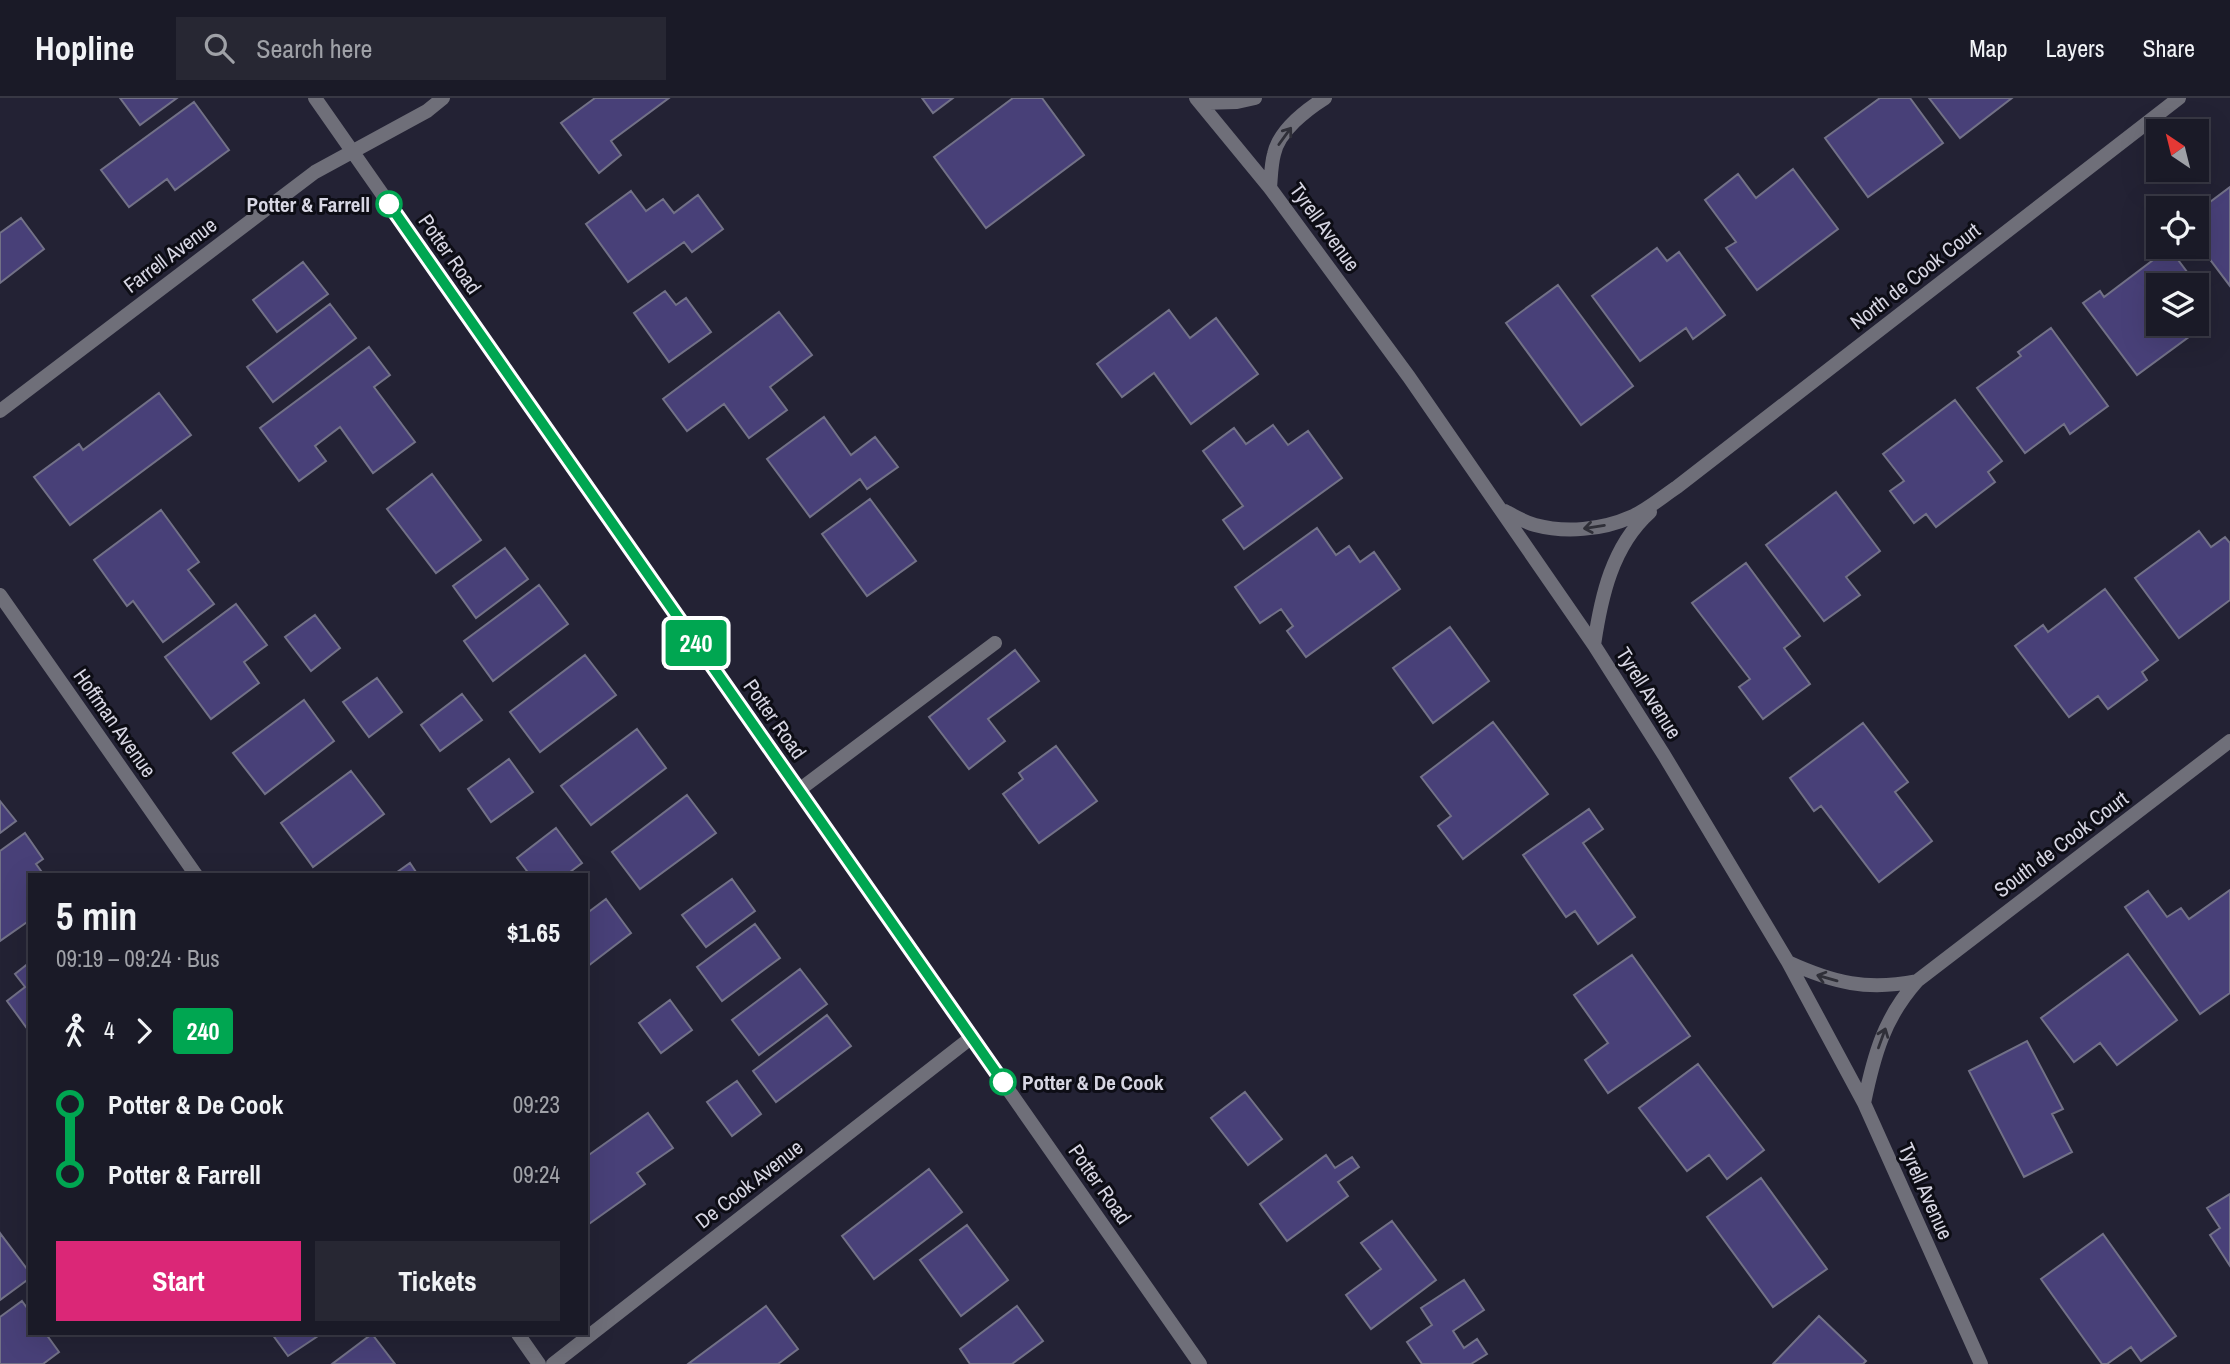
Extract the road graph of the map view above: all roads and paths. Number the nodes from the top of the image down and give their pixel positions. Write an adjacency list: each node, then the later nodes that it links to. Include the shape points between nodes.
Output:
1 (315, 98): 7 (street, Potter Road)
2 (443, 98): 7 (street, Farrell Avenue)
3 (1255, 98): 6 (street, via 1237,103)
4 (1325, 98): 8 (street, one-way to 4, via 1274,152 1285,133)
5 (2179, 98): 10 (street, North de Cook Court)
6 (1198, 100): 8 (street, Tyrell Avenue)
7 (352, 152): 9 (street, Farrell Avenue, via 315,172); 16 (street, Potter Road)
8 (1270, 188): 11 (street, Tyrell Avenue)
9 (0, 411)
10 (1677, 487): 11 (street, North de Cook Court, one-way to 11, via 1633,517 1585,529 1533,524); 14 (street, North de Cook Court, via 1641,520 1623,546 1602,595)
11 (1502, 509): 14 (street, Tyrell Avenue)
12 (0, 595): 17 (street, Hoffman Avenue)
13 (995, 643): 16 (street)
14 (1594, 645): 18 (street, Tyrell Avenue)
15 (2230, 741): 19 (street, South de Cook Court)
16 (799, 790): 20 (street, Potter Road)
17 (195, 873)
18 (1788, 962): 19 (street, South de Cook Court, one-way to 18, via 1863,985 1814,974); 21 (street, Tyrell Avenue)
19 (1917, 981): 21 (street, South de Cook Court, one-way to 19, via 1883,1031 1899,1001)
20 (972, 1037): 24 (street, De Cook Avenue); 25 (street, Potter Road)
21 (1864, 1103): 26 (street, Tyrell Avenue)
22 (519, 1335): 23 (street)
23 (539, 1364)
24 (553, 1364)
25 (1200, 1364)
26 (1981, 1364)

